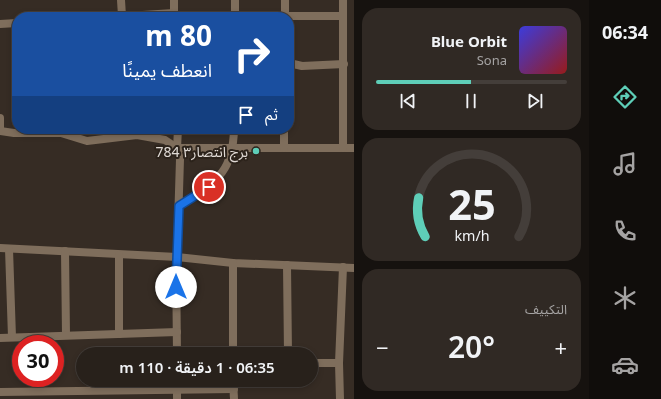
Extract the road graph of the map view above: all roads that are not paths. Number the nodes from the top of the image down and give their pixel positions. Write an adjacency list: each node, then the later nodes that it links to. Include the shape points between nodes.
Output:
1 (121, 0): 6 (street)
2 (174, 0): 7 (street)
3 (236, 0): 8 (street)
4 (285, 0): 9 (street)
5 (343, 0): 11 (street)
6 (122, 12)
7 (174, 12)
8 (235, 12)
9 (285, 12)
10 (294, 16): 11 (street)
11 (343, 16): 15 (street)
12 (12, 23): 13 (street)
13 (0, 24)
14 (294, 64): 15 (street)
15 (344, 64): 26 (street)
16 (0, 118): 17 (street)
17 (0, 131): 18 (street)
18 (12, 133)
19 (69, 134): 23 (street, via 87,141 137,135 165,140)
20 (177, 134): 23 (street)
21 (234, 134): 24 (street)
22 (284, 134): 25 (street)
23 (176, 148): 24 (street); 28 (street, via 180,159)
24 (234, 148): 25 (street); 28 (street, via 228,165 209,187)
25 (284, 148): 26 (street)
26 (343, 148): 27 (street)
27 (354, 148)
28 (179, 206): 33 (street)
29 (0, 248): 30 (street)
30 (10, 249): 31 (street); 41 (street)
31 (65, 251): 32 (street); 40 (street)
32 (119, 255): 33 (street); 39 (street)
33 (177, 257): 34 (street); 38 (street)
34 (233, 263): 35 (street); 44 (street)
35 (287, 265): 36 (street); 45 (street)
36 (343, 267): 37 (street); 47 (street)
37 (354, 268)
38 (177, 332): 39 (street); 43 (street)
39 (119, 334): 40 (street)
40 (66, 335)
41 (12, 337): 42 (street)
42 (0, 338)
43 (177, 347)
44 (233, 347)
45 (288, 347)
46 (318, 363): 47 (street)
47 (339, 363): 55 (street)
48 (177, 389): 49 (street); 51 (street); 53 (street)
49 (234, 389): 54 (street)
50 (0, 392): 52 (street)
51 (120, 395): 52 (street)
52 (43, 396)
53 (177, 399)
54 (234, 399)
55 (340, 399)

